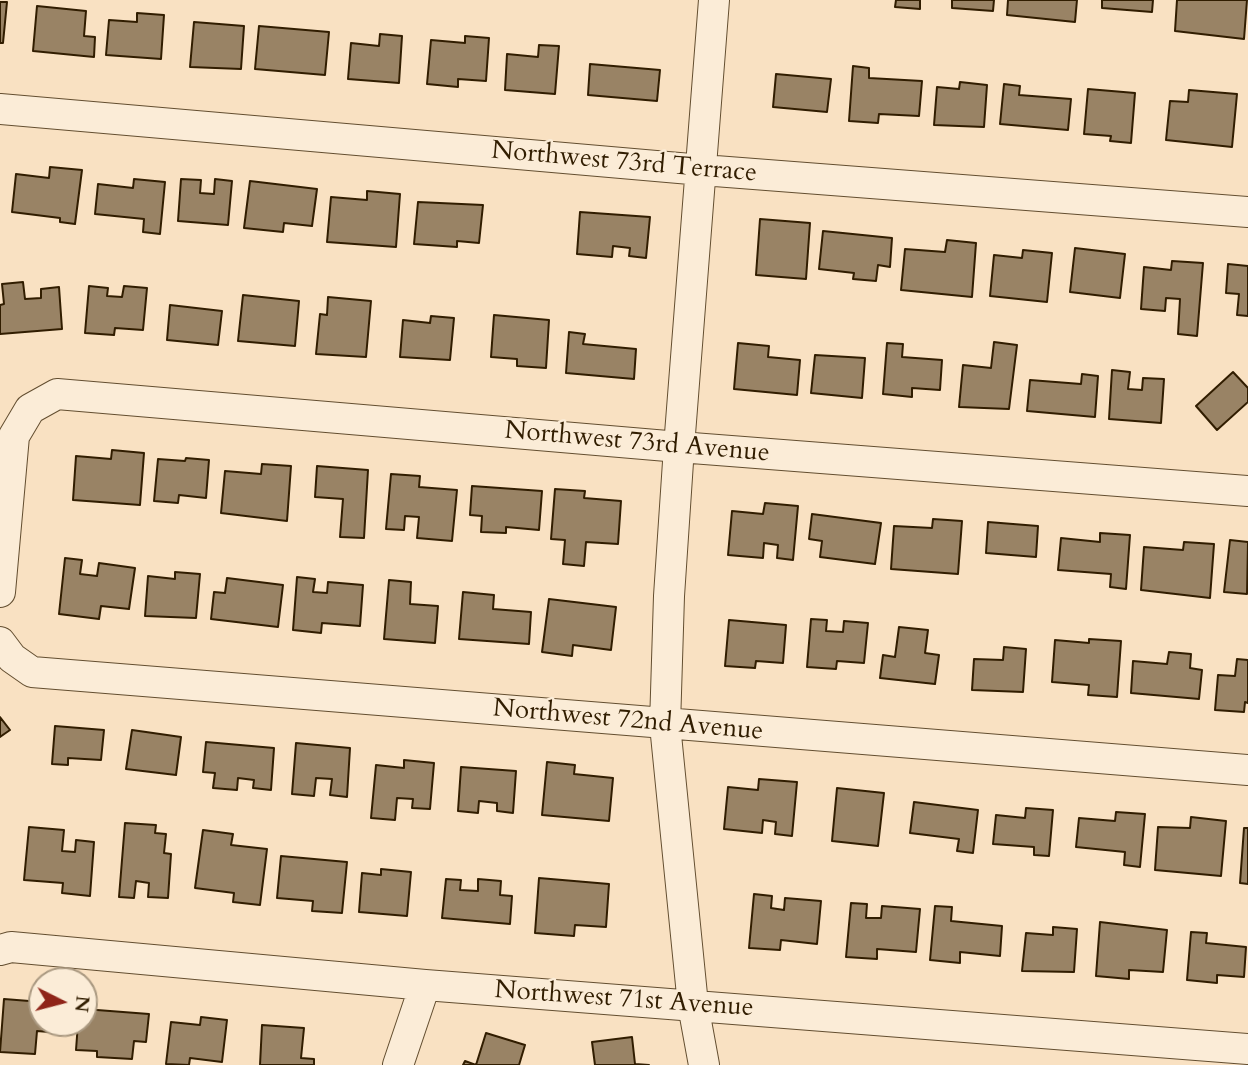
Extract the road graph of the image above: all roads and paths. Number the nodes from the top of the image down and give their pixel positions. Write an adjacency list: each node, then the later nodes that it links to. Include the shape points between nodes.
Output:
1 (714, 0): 3 (street)
2 (0, 109): 3 (street, Northwest 73rd Terrace)
3 (702, 170): 4 (street, Northwest 73rd Terrace); 5 (street)
4 (1248, 212)
5 (679, 447): 6 (street, Northwest 73rd Avenue); 7 (street, Northwest 73rd Avenue, via 57,394 30,409 13,436); 9 (street)
6 (1248, 491)
7 (0, 592)
8 (6, 650): 9 (street, Northwest 72nd Avenue, via 32,672)
9 (665, 725): 10 (street, Northwest 72nd Avenue); 13 (street)
10 (1248, 770)
11 (0, 950): 12 (street, Northwest 71st Avenue, via 11,947)
12 (425, 985): 13 (street, Northwest 71st Avenue); 15 (street)
13 (693, 1005): 14 (street, Northwest 71st Avenue); 16 (street)
14 (1248, 1049)
15 (398, 1065)
16 (704, 1065)

